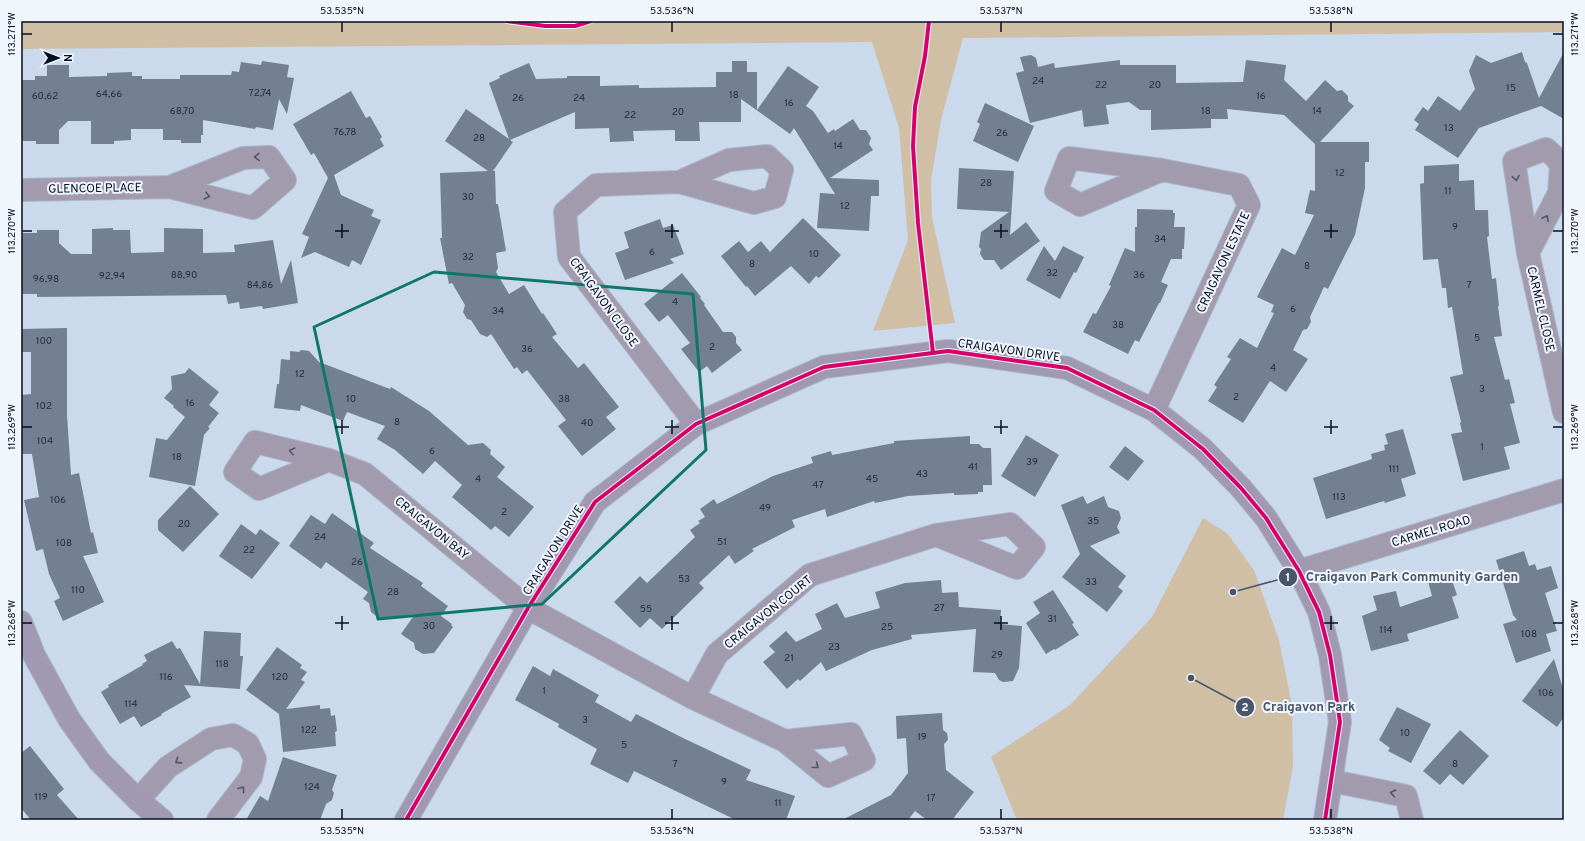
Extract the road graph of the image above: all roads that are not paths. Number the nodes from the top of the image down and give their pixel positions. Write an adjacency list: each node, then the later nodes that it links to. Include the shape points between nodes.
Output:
1 (1162, 170): 6 (street, CRAIGAVON ESTATE, via 1239,185 1249,205)
2 (679, 182): 8 (street, CRAIGAVON CLOSE, via 596,185 565,212 569,257)
3 (170, 187): 4 (street, GLENCOE PLACE)
4 (21, 190)
5 (1528, 253): 7 (street, CARMEL CLOSE)
6 (1154, 410): 8 (street, CRAIGAVON DRIVE, via 1067,368 948,351 824,367); 12 (street, CRAIGAVON DRIVE, via 1203,449 1241,488 1266,518)
7 (1564, 412)
8 (696, 424): 13 (street, CRAIGAVON DRIVE, via 595,502)
9 (330, 460): 13 (street, CRAIGAVON BAY, via 365,474)
10 (1564, 490): 12 (street, CARMEL ROAD)
11 (936, 535): 15 (street, CRAIGAVON COURT, via 810,575 717,654)
12 (1299, 571): 17 (street, CRAIGAVON DRIVE, via 1319,612 1330,655 1340,722)
13 (528, 608): 15 (street); 21 (street, CRAIGAVON DRIVE)
14 (21, 622): 18 (street, via 34,655 68,719 98,761)
15 (692, 698): 16 (street)
16 (785, 741)
17 (1332, 780): 22 (street, CRAIGAVON DRIVE); 23 (street, one-way to 17, via 1406,796)
18 (138, 800): 19 (street); 20 (street, one-way to 18, via 251,777 255,759 248,744 233,735 211,739 168,767)
19 (162, 820)
20 (218, 820)
21 (406, 820)
22 (1325, 820)
23 (1412, 820)

